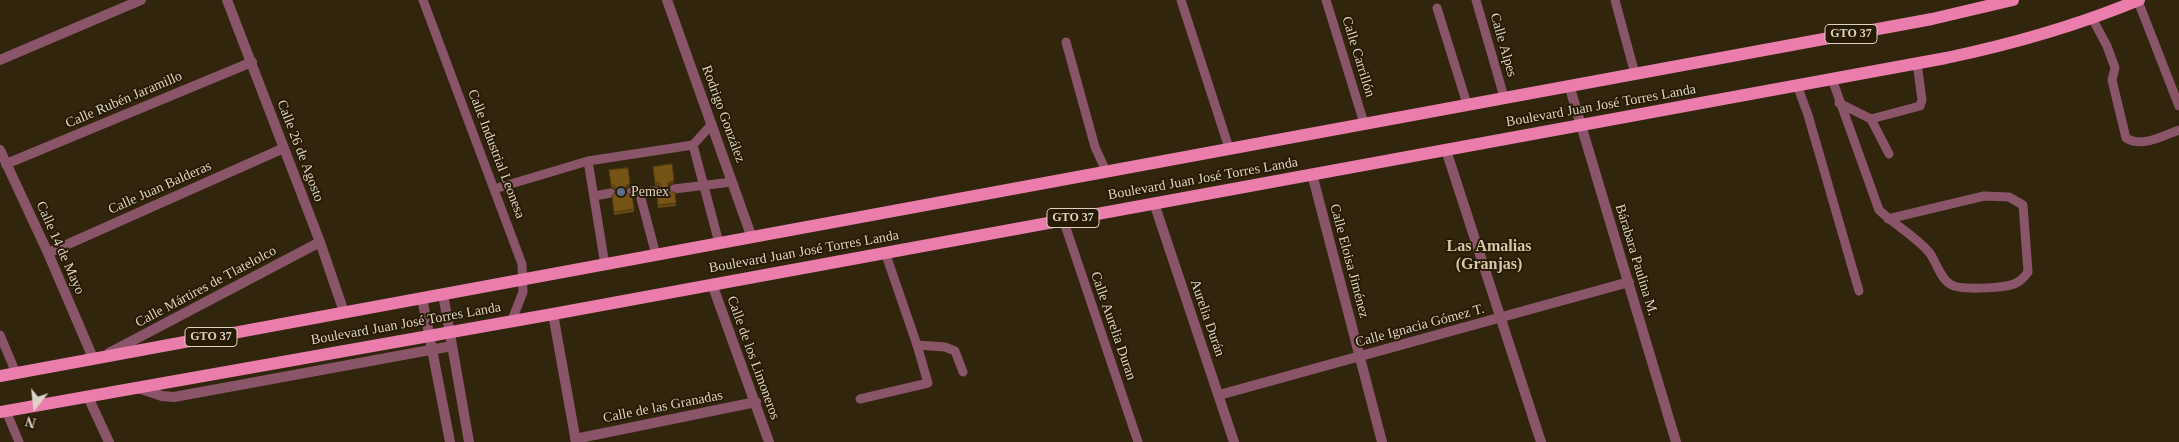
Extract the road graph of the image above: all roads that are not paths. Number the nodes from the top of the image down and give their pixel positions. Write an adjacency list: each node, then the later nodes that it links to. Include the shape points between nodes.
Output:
1 (142, 0): 14 (street)
2 (227, 0): 15 (street, Calle 26 de Agosto)
3 (423, 0): 42 (lane, Calle Industrial Leonesa)
4 (667, 0): 27 (street, Rodrigo González)
5 (1181, 0): 32 (lane)
6 (1326, 0): 26 (lane, Calle Carrillón)
7 (1476, 0): 21 (lane, Calle Alpes)
8 (1615, 0): 17 (lane)
9 (2013, 0): 17 (main road, Boulevard Juan José Torres Landa / GTO 37, via 1932,19)
10 (2138, 0): 12 (main road, Boulevard Juan José Torres Landa / GTO 37); 24 (lane)
11 (1436, 8): 23 (lane)
12 (2092, 18): 16 (main road, Boulevard Juan José Torres Landa / GTO 37, via 2010,44); 29 (lane, via 2115,68 2112,80 2126,138 2140,143)
13 (1066, 42): 38 (lane, via 1095,147)
14 (0, 60)
15 (252, 62): 31 (street, Calle 26 de Agosto); 37 (street, Calle Rubén Jaramillo)
16 (1917, 63): 18 (main road, Boulevard Juan José Torres Landa / GTO 37); 25 (lane, via 1922,104)
17 (1635, 74): 19 (main road, Boulevard Juan José Torres Landa / GTO 37)
18 (1832, 79): 20 (main road, Boulevard Juan José Torres Landa / GTO 37); 22 (lane)
19 (1569, 85): 21 (main road, Boulevard Juan José Torres Landa / GTO 37); 28 (street, Bárabara Paulina M.)
20 (1797, 85): 28 (main road, Boulevard Juan José Torres Landa / GTO 37); 60 (lane)
21 (1504, 97): 23 (main road, Boulevard Juan José Torres Landa / GTO 37)
22 (1839, 103): 25 (lane); 49 (lane, via 1879,210)
23 (1467, 104): 26 (main road, Boulevard Juan José Torres Landa / GTO 37)
24 (2179, 106)
25 (1871, 119): 35 (lane)
26 (1364, 123): 32 (main road, Boulevard Juan José Torres Landa / GTO 37)
27 (712, 124): 30 (lane); 40 (street, Rodrigo González)
28 (1581, 125): 34 (main road, Boulevard Juan José Torres Landa / GTO 37); 58 (street, Bárabara Paulina M.)
29 (2179, 130)
30 (693, 145): 36 (lane); 41 (lane)
31 (284, 148): 51 (street, Calle 26 de Agosto); 54 (street, Calle Juan Balderas)
32 (1229, 148): 38 (main road, Boulevard Juan José Torres Landa / GTO 37)
33 (0, 150): 37 (street, Calle 14 de Mayo)
34 (1446, 150): 39 (main road, Boulevard Juan José Torres Landa / GTO 37); 65 (street)
35 (1889, 154)
36 (588, 161): 42 (lane); 46 (lane)
37 (6, 164): 54 (street, Calle 14 de Mayo)
38 (1106, 171): 50 (main road, Boulevard Juan José Torres Landa / GTO 37)
39 (1312, 174): 47 (main road, Boulevard Juan José Torres Landa / GTO 37); 74 (street, Calle Eloisa Jiménez)
40 (732, 182): 41 (lane); 50 (street, Rodrigo González)
41 (703, 185): 43 (lane); 52 (lane)
42 (494, 189): 57 (lane, Calle Industrial Leonesa, via 518,250)
43 (674, 189)
44 (656, 191): 55 (lane, via 635,191)
45 (612, 193): 46 (lane)
46 (594, 196): 56 (lane)
47 (1154, 203): 48 (main road, Boulevard Juan José Torres Landa / GTO 37); 79 (street, Aurelia Durán)
48 (1063, 219): 53 (main road, Boulevard Juan José Torres Landa / GTO 37); 90 (lane, Calle Aurelia Duran)
49 (1888, 219): 49 (lane, via 1929,253 1948,284 1959,289 2012,285 2028,272 2023,205 2010,197 1984,196)
50 (752, 238): 52 (main road, Boulevard Juan José Torres Landa / GTO 37)
51 (320, 242): 63 (street, Calle 26 de Agosto); 73 (street, Calle Mártires de Tlatelolco)
52 (719, 243): 55 (main road, Boulevard Juan José Torres Landa / GTO 37)
53 (885, 252): 59 (main road, Boulevard Juan José Torres Landa / GTO 37); 70 (lane)
54 (48, 253): 73 (street, Calle 14 de Mayo)
55 (656, 256): 56 (main road, Boulevard Juan José Torres Landa / GTO 37)
56 (605, 266): 57 (main road, Boulevard Juan José Torres Landa / GTO 37)
57 (524, 280): 61 (main road, Boulevard Juan José Torres Landa / GTO 37); 66 (lane, Calle Industrial Leonesa)
58 (1629, 282): 65 (street, Calle Ignacia Gómez T.); 94 (street, Bárabara Paulina M.)
59 (712, 284): 64 (main road, Boulevard Juan José Torres Landa / GTO 37); 82 (street, Calle de los Limoneros)
60 (1859, 291)
61 (443, 294): 62 (main road, Boulevard Juan José Torres Landa / GTO 37); 67 (street)
62 (422, 298): 63 (main road, Boulevard Juan José Torres Landa / GTO 37); 68 (street)
63 (344, 312): 73 (main road, Boulevard Juan José Torres Landa / GTO 37)
64 (553, 314): 66 (main road, Boulevard Juan José Torres Landa / GTO 37); 84 (street)
65 (1501, 319): 74 (street, Calle Ignacia Gómez T.); 93 (street)
66 (512, 320): 67 (main road, Boulevard Juan José Torres Landa / GTO 37)
67 (450, 331): 68 (main road, Boulevard Juan José Torres Landa / GTO 37); 71 (street)
68 (430, 334): 72 (street); 78 (main road, Boulevard Juan José Torres Landa / GTO 37)
69 (0, 335): 76 (lane)
70 (917, 344): 75 (lane, via 955,351); 81 (lane, via 928,383)
71 (452, 346): 72 (street); 88 (street)
72 (433, 350): 78 (street, via 174,397); 87 (street)
73 (98, 357): 76 (main road, Boulevard Juan José Torres Landa / GTO 37)
74 (1360, 357): 79 (street, Calle Ignacia Gómez T.); 92 (street, Calle Eloisa Jiménez)
75 (963, 372)
76 (16, 373): 77 (main road, Boulevard Juan José Torres Landa / GTO 37)
77 (0, 376)
78 (138, 388): 80 (main road, Boulevard Juan José Torres Landa / GTO 37)
79 (1218, 395): 91 (street, Aurelia Durán)
80 (88, 397): 83 (main road, Boulevard Juan José Torres Landa / GTO 37); 86 (street)
81 (860, 399)
82 (756, 402): 84 (street, Calle de las Granadas); 89 (street, Calle de los Limoneros)
83 (3, 411): 85 (lane)
84 (575, 440)
85 (19, 442)
86 (109, 442)
87 (450, 442)
88 (469, 442)
89 (769, 442)
90 (1138, 442)
91 (1234, 442)
92 (1382, 442)
93 (1541, 442)
94 (1676, 442)

